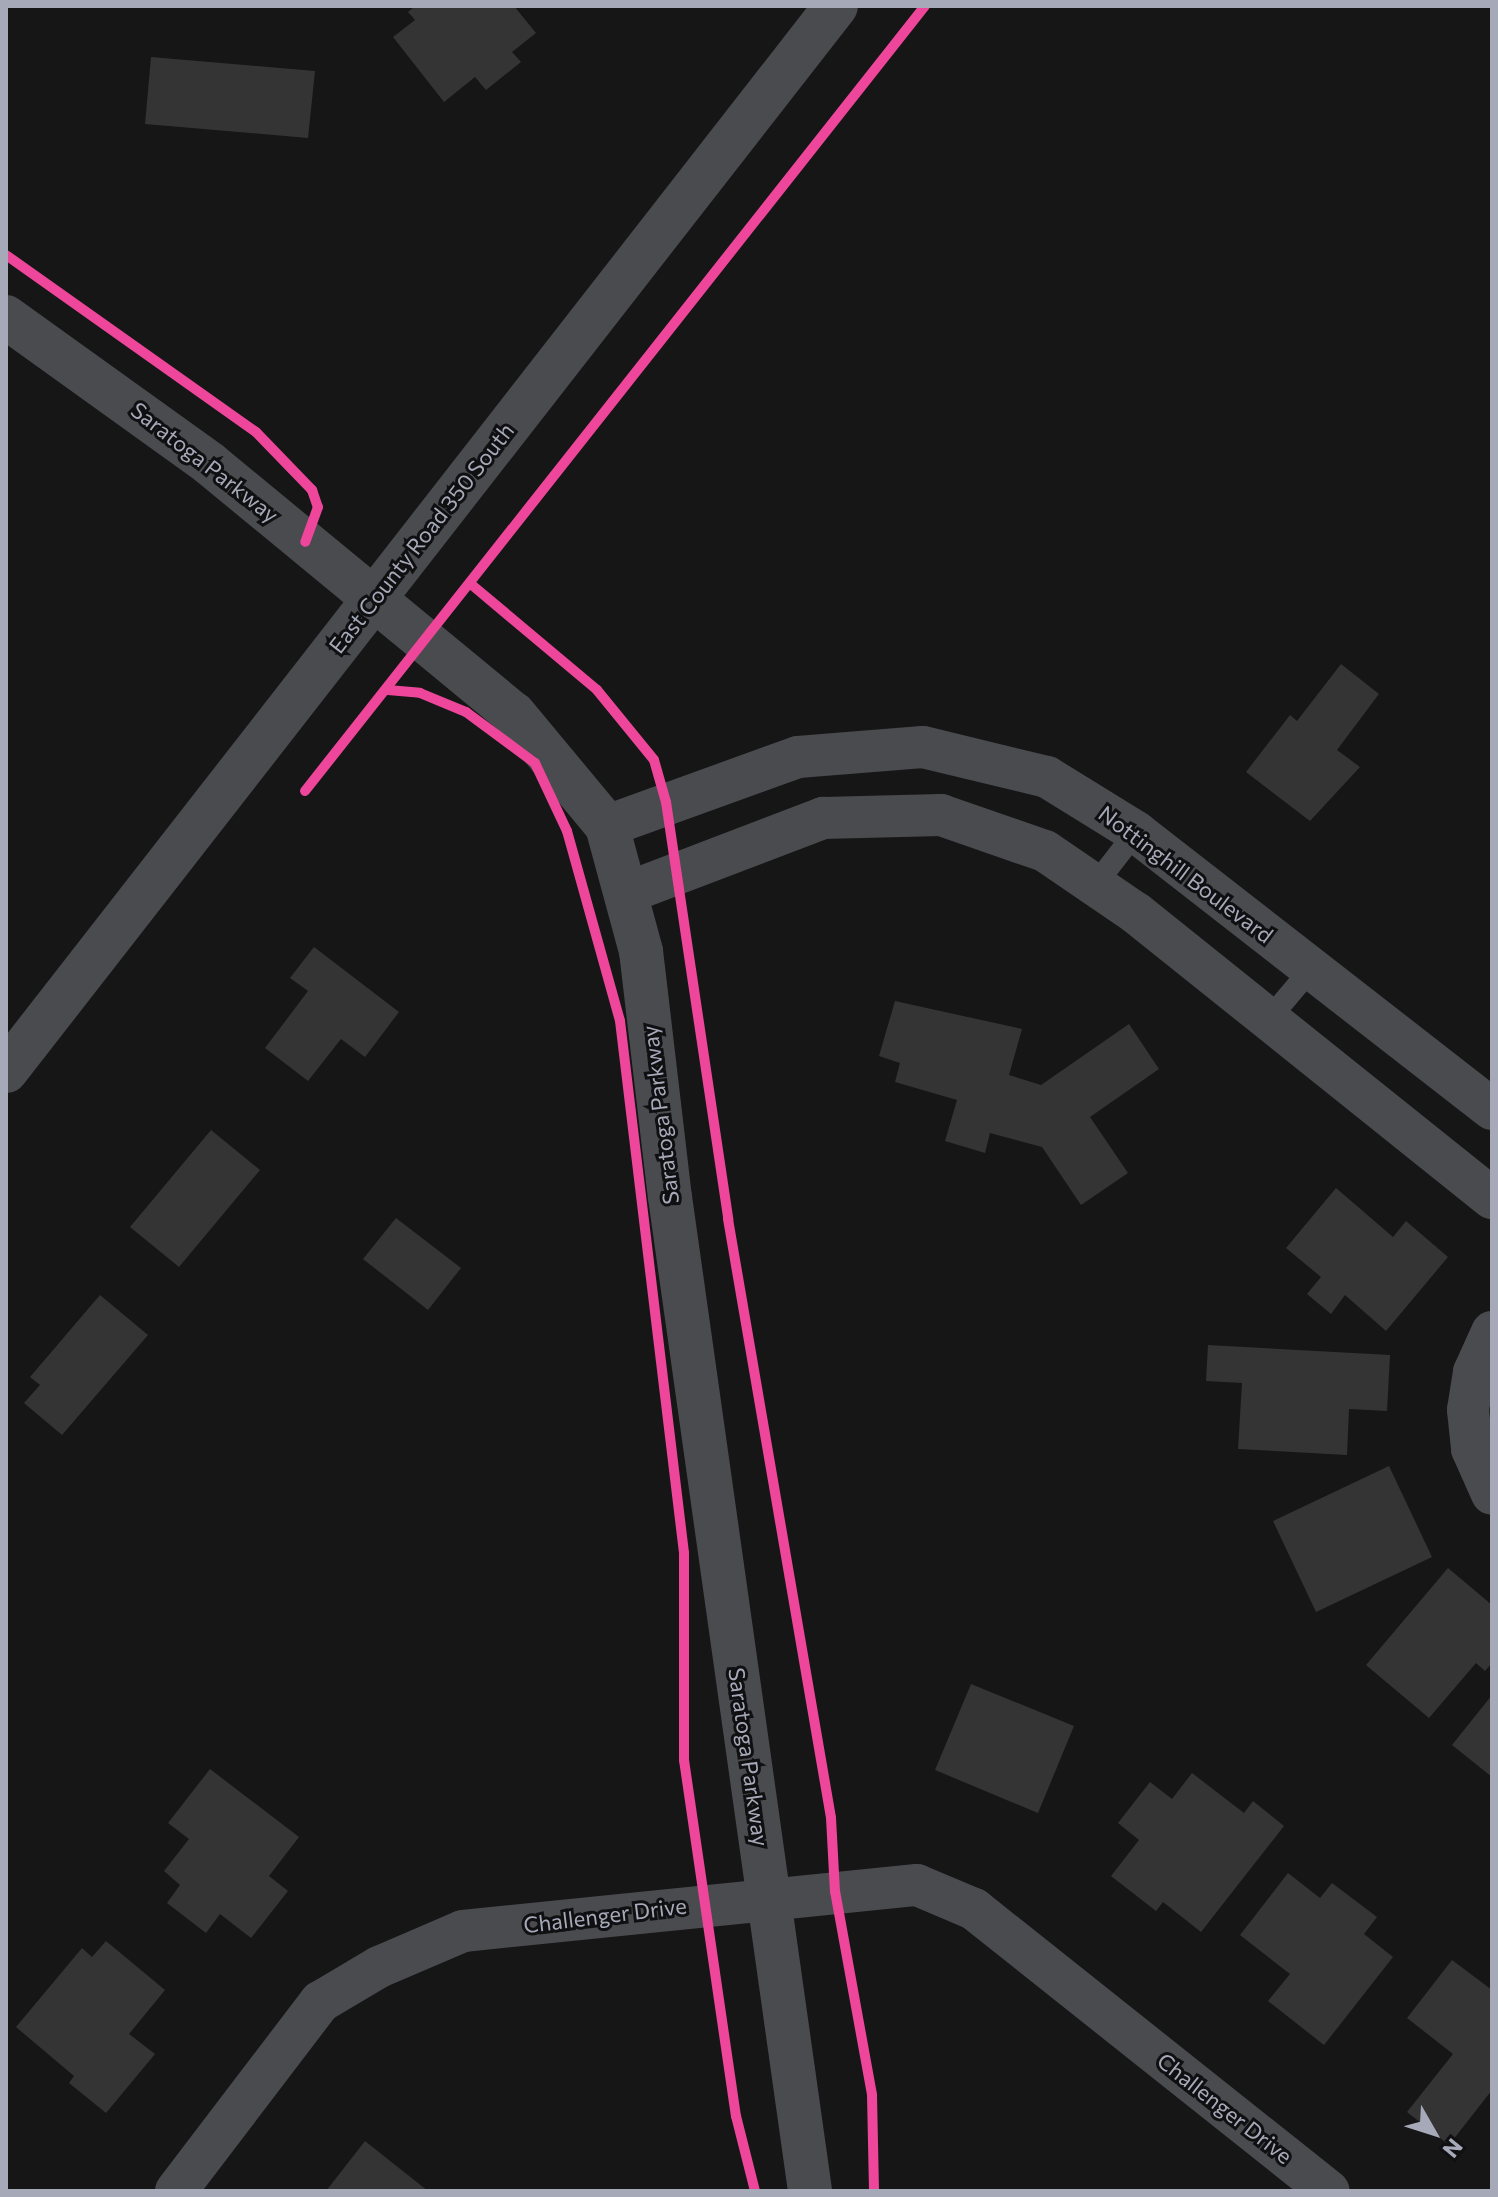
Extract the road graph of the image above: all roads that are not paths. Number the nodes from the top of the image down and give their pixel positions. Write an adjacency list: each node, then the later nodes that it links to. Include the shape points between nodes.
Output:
1 (836, 6): 3 (street, East County Road 350 South)
2 (6, 317): 3 (street, Saratoga Parkway, via 209,463)
3 (374, 599): 4 (street, Saratoga Parkway, via 536,735); 10 (street, East County Road 350 South)
4 (607, 826): 5 (street, Nottinghill Boulevard, via 798,757 923,747 1047,777); 7 (street, Saratoga Parkway)
5 (1136, 832): 6 (lane); 8 (street, Nottinghill Boulevard)
6 (1095, 885): 7 (street, via 1045,851 941,815 823,818); 9 (street)
7 (629, 892): 15 (street, Saratoga Parkway)
8 (1312, 968): 9 (lane); 11 (street, Nottinghill Boulevard)
9 (1269, 1019): 12 (street)
10 (6, 1071)
11 (1492, 1109)
12 (1492, 1198)
13 (1492, 1332): 14 (street, via 1474,1372 1468,1410 1472,1449)
14 (1492, 1494)
15 (769, 1896): 16 (street, Challenger Drive, via 463,1931 379,1967 320,2002); 17 (street, Saratoga Parkway); 18 (street, Challenger Drive, via 917,1885 974,1909)
16 (176, 2191)
17 (810, 2191)
18 (1329, 2191)

